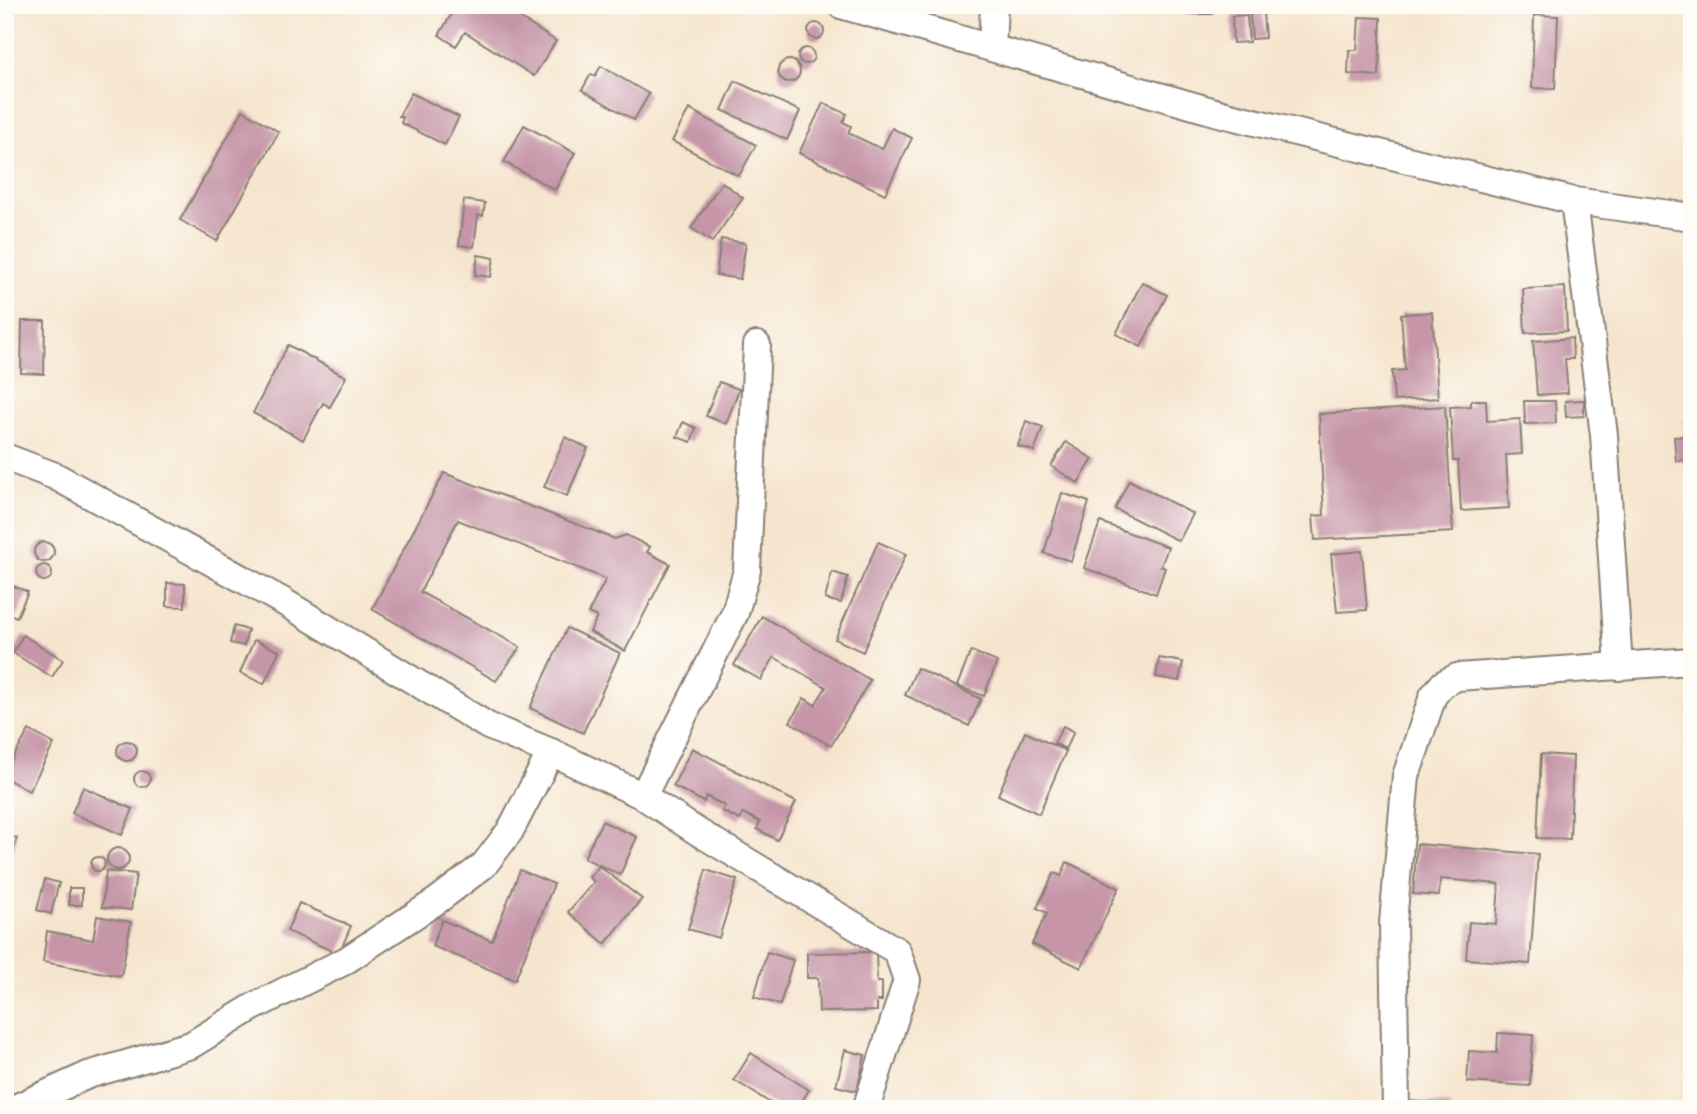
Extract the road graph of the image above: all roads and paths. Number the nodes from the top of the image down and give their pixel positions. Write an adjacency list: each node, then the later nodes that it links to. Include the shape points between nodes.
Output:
1 (841, 5): 3 (street)
2 (994, 5): 3 (street)
3 (992, 48): 4 (street, via 1222,114)
4 (1574, 201): 5 (street); 9 (street, via 1604,435)
5 (1692, 216)
6 (757, 345): 11 (street, via 747,570 735,613)
7 (5, 457): 10 (street, via 55,476 284,602 488,726)
8 (1692, 661): 9 (street)
9 (1619, 667): 14 (street, via 1457,677 1433,696 1406,776 1402,816 1393,923)
10 (551, 752): 11 (street); 12 (street, via 510,831 484,865 438,900 345,961 253,1007 191,1045 88,1075)
11 (643, 796): 13 (street, via 897,951 906,980)
12 (13, 1109)
13 (866, 1109)
14 (1396, 1109)

